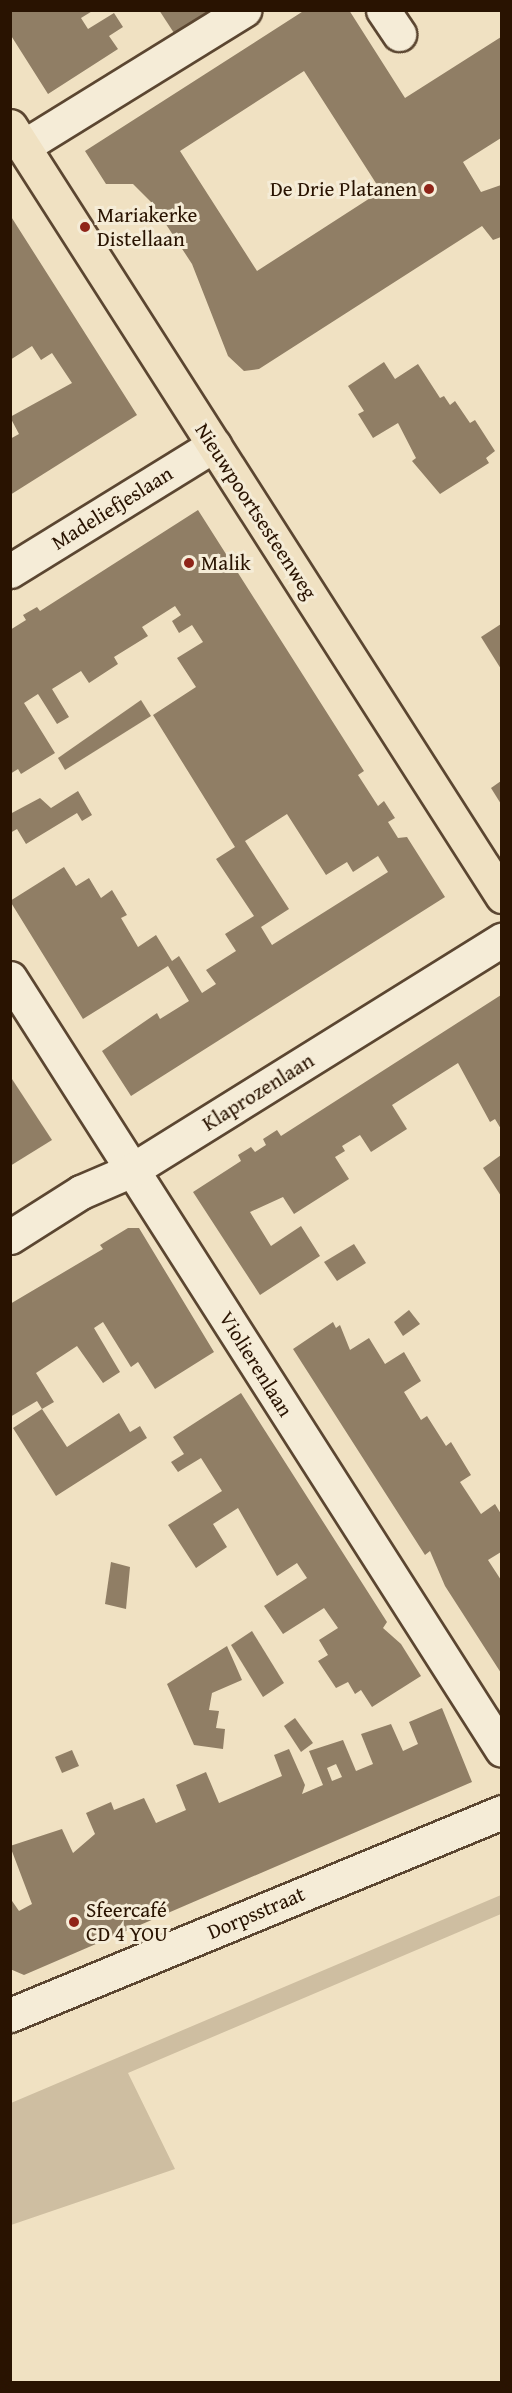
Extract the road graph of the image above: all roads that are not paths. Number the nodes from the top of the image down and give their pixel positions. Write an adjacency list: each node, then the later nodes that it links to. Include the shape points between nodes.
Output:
1 (244, 10): 2 (street)
2 (17, 136): 3 (main road, Nieuwpoortsesteenweg)
3 (214, 445): 4 (street, Madeliefjeslaan); 5 (main road, Nieuwpoortsesteenweg)
4 (10, 571)
5 (501, 896)
6 (501, 940): 8 (street, Klaprozenlaan)
7 (10, 978): 8 (street, Violierenlaan)
8 (132, 1170): 9 (street, Klaprozenlaan, via 81,1192); 10 (street, Violierenlaan)
9 (10, 1237)
10 (501, 1750)
11 (501, 1812): 12 (street, Dorpsstraat)
12 (10, 2015)

